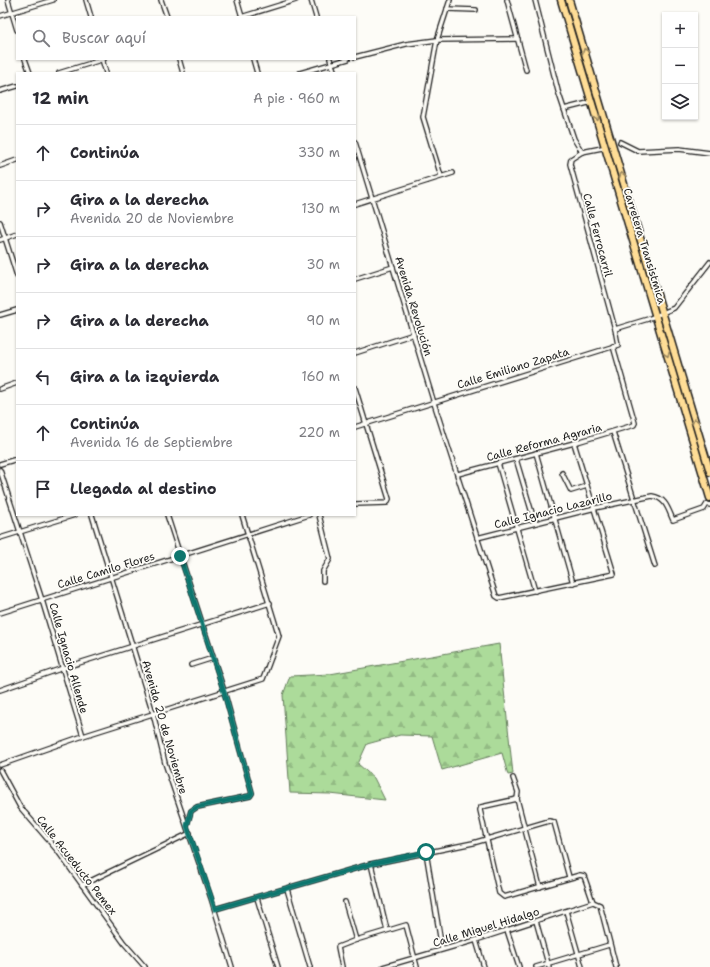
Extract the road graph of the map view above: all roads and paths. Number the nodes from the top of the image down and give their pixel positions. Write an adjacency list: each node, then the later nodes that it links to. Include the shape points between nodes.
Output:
1 (8, 0): 15 (street)
2 (53, 0): 15 (street)
3 (86, 0): 17 (street)
4 (161, 0): 18 (street)
5 (236, 0): 19 (street)
6 (296, 0): 20 (street)
7 (311, 0): 21 (street)
8 (450, 0): 13 (street)
9 (507, 0): 23 (street)
10 (535, 0): 43 (street)
11 (561, 0): 42 (main road, Carretera Transistmica)
12 (569, 0): 66 (main road, Carretera Transistmica, one-way to 12)
13 (447, 9): 14 (street); 24 (street)
14 (476, 10)
15 (12, 12): 16 (street); 22 (street)
16 (0, 16)
17 (91, 16)
18 (167, 16)
19 (242, 16)
20 (245, 16)
21 (316, 16)
22 (16, 26)
23 (518, 39): 24 (street); 32 (street)
24 (437, 40): 25 (street, via 406,44); 52 (street, via 423,117)
25 (356, 57)
26 (26, 60): 33 (street)
27 (100, 60): 34 (street)
28 (103, 60): 35 (street)
29 (179, 60): 36 (street)
30 (253, 60): 37 (street)
31 (331, 61): 38 (street); 39 (street)
32 (526, 70)
33 (30, 72)
34 (62, 72)
35 (106, 72)
36 (183, 72)
37 (257, 72)
38 (303, 72)
39 (335, 72)
40 (16, 86): 41 (street)
41 (0, 91)
42 (592, 102): 43 (street); 62 (main road, Carretera Transistmica, one-way to 62)
43 (564, 109): 47 (street, via 576,146)
44 (620, 142): 48 (street, via 638,152 678,149)
45 (356, 145): 53 (street, Avenida Revolución)
46 (602, 148): 47 (street)
47 (582, 152): 68 (street, Calle Ferrocarril, via 571,159 570,164)
48 (710, 153)
49 (16, 160): 50 (street)
50 (0, 166)
51 (453, 173): 52 (street)
52 (441, 176): 53 (street)
53 (372, 199): 54 (street); 60 (street, Avenida Revolución)
54 (356, 204)
55 (0, 222): 57 (street)
56 (16, 234): 57 (street)
57 (5, 238): 58 (street); 61 (street)
58 (0, 240)
59 (710, 262): 66 (street, via 680,302)
60 (393, 267): 63 (street); 69 (street, Avenida Revolución)
61 (16, 273)
62 (645, 278): 66 (main road, via 657,309); 67 (main road, Carretera Transistmica)
63 (356, 279)
64 (16, 310): 65 (street)
65 (0, 314)
66 (664, 314): 67 (street); 72 (main road, Carretera Transistmica)
67 (656, 316): 68 (street); 72 (main road, via 662,322); 85 (main road, Carretera Transistmica, one-way to 85)
68 (614, 329): 70 (street, via 619,344)
69 (414, 334): 71 (street); 76 (street, Avenida Revolución)
70 (613, 346): 76 (street, Calle Emiliano Zapata); 79 (street, Calle Reforma Agraria, via 635,423)
71 (356, 353)
72 (677, 358): 82 (main road, Carretera Transistmica, one-way to 72)
73 (16, 383): 74 (street)
74 (0, 389)
75 (356, 391): 77 (street)
76 (434, 403): 77 (street, Calle Emiliano Zapata); 90 (street, Avenida Revolución)
77 (366, 423): 78 (street, Calle Emiliano Zapata); 95 (street, via 389,501)
78 (356, 427)
79 (613, 432): 80 (street, Calle Reforma Agraria); 94 (street)
80 (574, 443): 81 (street, Calle Reforma Agraria); 92 (street)
81 (536, 453): 84 (street, Calle Reforma Agraria); 104 (street)
82 (708, 457): 85 (street); 89 (main road, Carretera Transistmica)
83 (16, 459): 87 (street)
84 (516, 459): 86 (street, Calle Reforma Agraria); 105 (street)
85 (699, 461): 93 (main road, Carretera Transistmica)
86 (498, 463): 90 (street, Calle Reforma Agraria); 106 (street)
87 (0, 464)
88 (0, 470): 107 (street, Calle Ignacio Allende)
89 (710, 472)
90 (458, 474): 110 (street, Avenida Revolución)
91 (562, 474): 92 (street, via 571,491)
92 (587, 486): 97 (street)
93 (710, 498)
94 (633, 500): 96 (street, Calle Ignacio Lazarillo, via 659,497 665,502 673,520 704,509 707,504); 97 (street, Calle Ignacio Lazarillo); 112 (street)
95 (356, 504)
96 (710, 505)
97 (595, 508): 104 (street, Calle Ignacio Lazarillo); 115 (street, via 614,574)
98 (72, 516): 107 (street)
99 (92, 516): 113 (street, Avenida 20 de Noviembre)
100 (167, 516): 111 (street)
101 (242, 516): 108 (street)
102 (306, 516): 108 (street, Calle Camilo Flores)
103 (319, 516): 114 (street, via 330,559 323,571)
104 (555, 518): 105 (street, Calle Ignacio Lazarillo); 115 (street)
105 (535, 524): 106 (street, Calle Ignacio Lazarillo)
106 (516, 529): 110 (street, Calle Ignacio Lazarillo); 116 (street)
107 (21, 532): 109 (street); 117 (street, Calle Ignacio Allende)
108 (249, 535): 111 (street, Calle Camilo Flores); 118 (street)
109 (0, 538)
110 (477, 538): 116 (street, Avenida Revolución, via 496,596 499,598)
111 (180, 556): 113 (street, Calle Camilo Flores); 120 (street)
112 (655, 566)
113 (110, 577): 117 (street, Calle Camilo Flores); 121 (street, Avenida 20 de Noviembre)
114 (323, 581)
115 (573, 583): 116 (street)
116 (535, 591)
117 (42, 600): 119 (street, Calle Camilo Flores); 124 (street, Calle Ignacio Allende)
118 (270, 603): 120 (street); 126 (street, via 279,636 263,679)
119 (0, 613)
120 (201, 624): 121 (street); 122 (street)
121 (132, 647): 124 (street); 127 (street, Avenida 20 de Noviembre)
122 (213, 658): 123 (street); 126 (street)
123 (190, 665)
124 (63, 668): 125 (street); 128 (street, Calle Ignacio Allende)
125 (0, 690)
126 (224, 692): 127 (street); 133 (street, via 252,793 250,796 197,807 191,811)
127 (153, 713): 128 (street); 133 (street, Avenida 20 de Noviembre, via 165,763)
128 (83, 736): 129 (street)
129 (0, 765)
130 (0, 770): 140 (street, Calle Acueducto Pemex, via 20,807 57,850)
131 (513, 778): 132 (street, via 518,792)
132 (517, 799): 134 (street); 136 (street, via 481,807)
133 (187, 826): 135 (street, Avenida 20 de Noviembre)
134 (525, 828): 136 (street); 139 (street, via 549,820 554,822); 141 (street)
135 (190, 833): 140 (street); 146 (street, Avenida 20 de Noviembre)
136 (486, 840): 137 (street); 141 (street, via 500,893 504,897)
137 (426, 852): 138 (street); 154 (street)
138 (371, 864): 142 (street); 149 (street)
139 (568, 877): 141 (street); 145 (street, via 584,876)
140 (82, 885): 158 (street, Calle Acueducto Pemex, via 124,943)
141 (540, 887)
142 (288, 889): 143 (street); 161 (street)
143 (257, 898): 146 (street); 160 (street)
144 (345, 902): 151 (street)
145 (593, 902): 147 (street, Calle Miguel Hidalgo); 153 (street, via 600,905)
146 (215, 909): 159 (street, Avenida 20 de Noviembre)
147 (566, 911): 148 (street, Calle Miguel Hidalgo); 155 (street)
148 (536, 921): 150 (street, Calle Miguel Hidalgo); 157 (street)
149 (387, 930): 151 (street); 156 (street, via 406,925)
150 (507, 930): 152 (street, Calle Miguel Hidalgo); 166 (street)
151 (356, 940): 162 (street, via 338,947)
152 (476, 940): 154 (street, Calle Miguel Hidalgo); 165 (street)
153 (610, 945): 155 (street); 169 (street)
154 (442, 949): 156 (street, Calle Miguel Hidalgo)
155 (578, 954): 157 (street); 168 (street)
156 (414, 958): 163 (street, Calle Miguel Hidalgo); 164 (street)
157 (549, 965): 167 (street)
158 (145, 967)
159 (232, 967)
160 (278, 967)
161 (310, 967)
162 (342, 967)
163 (383, 967)
164 (417, 967)
165 (484, 967)
166 (519, 967)
167 (536, 967)
168 (582, 967)
169 (616, 967)

